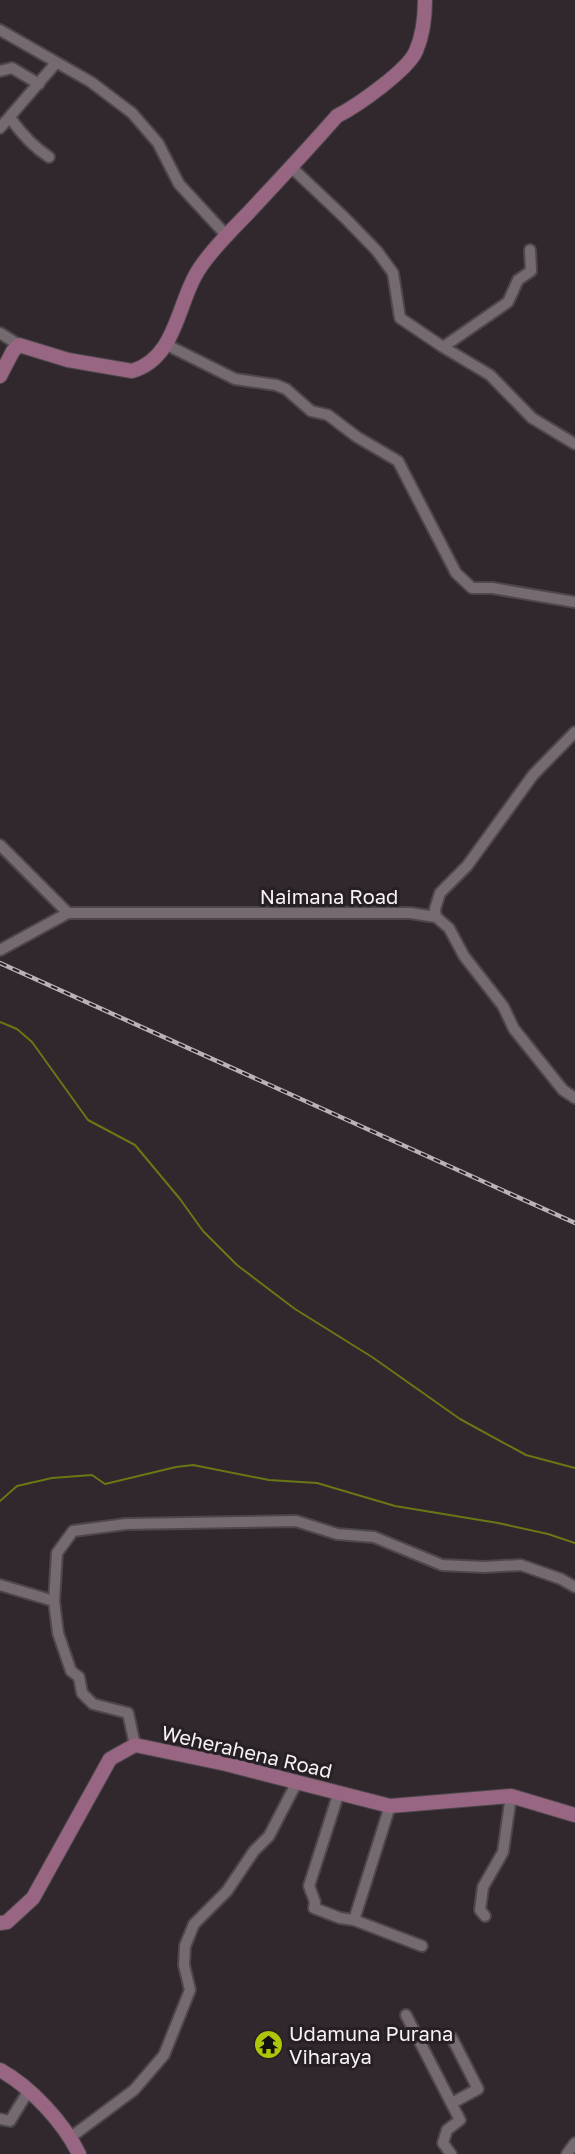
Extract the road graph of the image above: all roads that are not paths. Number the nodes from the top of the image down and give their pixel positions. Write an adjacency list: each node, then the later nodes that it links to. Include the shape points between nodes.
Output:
1 (425, 0): 9 (main road, via 425,18 416,51 409,61 355,107 337,116)
2 (0, 30): 3 (street)
3 (56, 63): 5 (street); 10 (street, via 91,82 132,113 158,143 179,184)
4 (0, 71): 5 (street, via 12,68)
5 (39, 84): 6 (street)
6 (10, 118): 7 (street); 8 (street)
7 (0, 128)
8 (49, 157)
9 (291, 167): 10 (main road); 15 (street, via 345,218 393,273 400,318)
10 (227, 236): 13 (main road, via 195,276)
11 (530, 250): 15 (street, via 531,271 518,280 508,302)
12 (0, 333): 14 (street)
13 (165, 344): 14 (main road, via 151,362 132,371 68,360); 18 (street, via 234,379 286,389 311,411 328,415 398,461 456,573 472,588)
14 (19, 345): 16 (main road)
15 (443, 347): 17 (street, via 489,375 532,418)
16 (0, 376)
17 (575, 444)
18 (575, 602)
19 (575, 732): 22 (street, via 533,775 467,866 440,893)
20 (0, 845): 21 (street)
21 (68, 914): 22 (street, Naimana Road); 23 (street, Naimana Road)
22 (436, 917): 24 (street, via 449,928 464,956 503,1006 514,1029 563,1090)
23 (0, 950)
24 (575, 1098)
25 (0, 1586): 27 (street)
26 (575, 1587): 27 (street, via 521,1565 442,1565 374,1537 337,1534 296,1521 126,1524 73,1531 57,1553)
27 (54, 1601): 28 (street, via 58,1633 71,1671 79,1677 82,1693 93,1704 128,1713)
28 (135, 1745): 29 (main road, Weherahena Road); 36 (main road, Weherahena Road, via 110,1759 33,1898 7,1922)
29 (297, 1782): 30 (main road, Weherahena Road); 44 (street, via 269,1836 227,1891 194,1924 185,1946 184,1965 190,1990 164,2055 134,2090)
30 (339, 1792): 32 (main road, Weherahena Road); 35 (street, via 309,1886 314,1908)
31 (512, 1796): 32 (main road, Weherahena Road); 33 (main road, Weherahena Road); 34 (street, via 503,1852 483,1887 480,1910)
32 (390, 1806): 35 (street)
33 (575, 1815)
34 (485, 1916)
35 (354, 1920): 37 (street)
36 (0, 1923)
37 (422, 1946)
38 (406, 2015): 42 (street)
39 (452, 2038): 42 (street, via 478,2089)
40 (0, 2070): 41 (main road)
41 (29, 2090): 43 (street, via 10,2121); 44 (main road)
42 (452, 2103): 47 (street, via 460,2120 447,2130 443,2144)
43 (0, 2119)
44 (71, 2137): 46 (main road)
45 (575, 2143): 48 (street)
46 (79, 2154)
47 (451, 2154)
48 (567, 2154)

